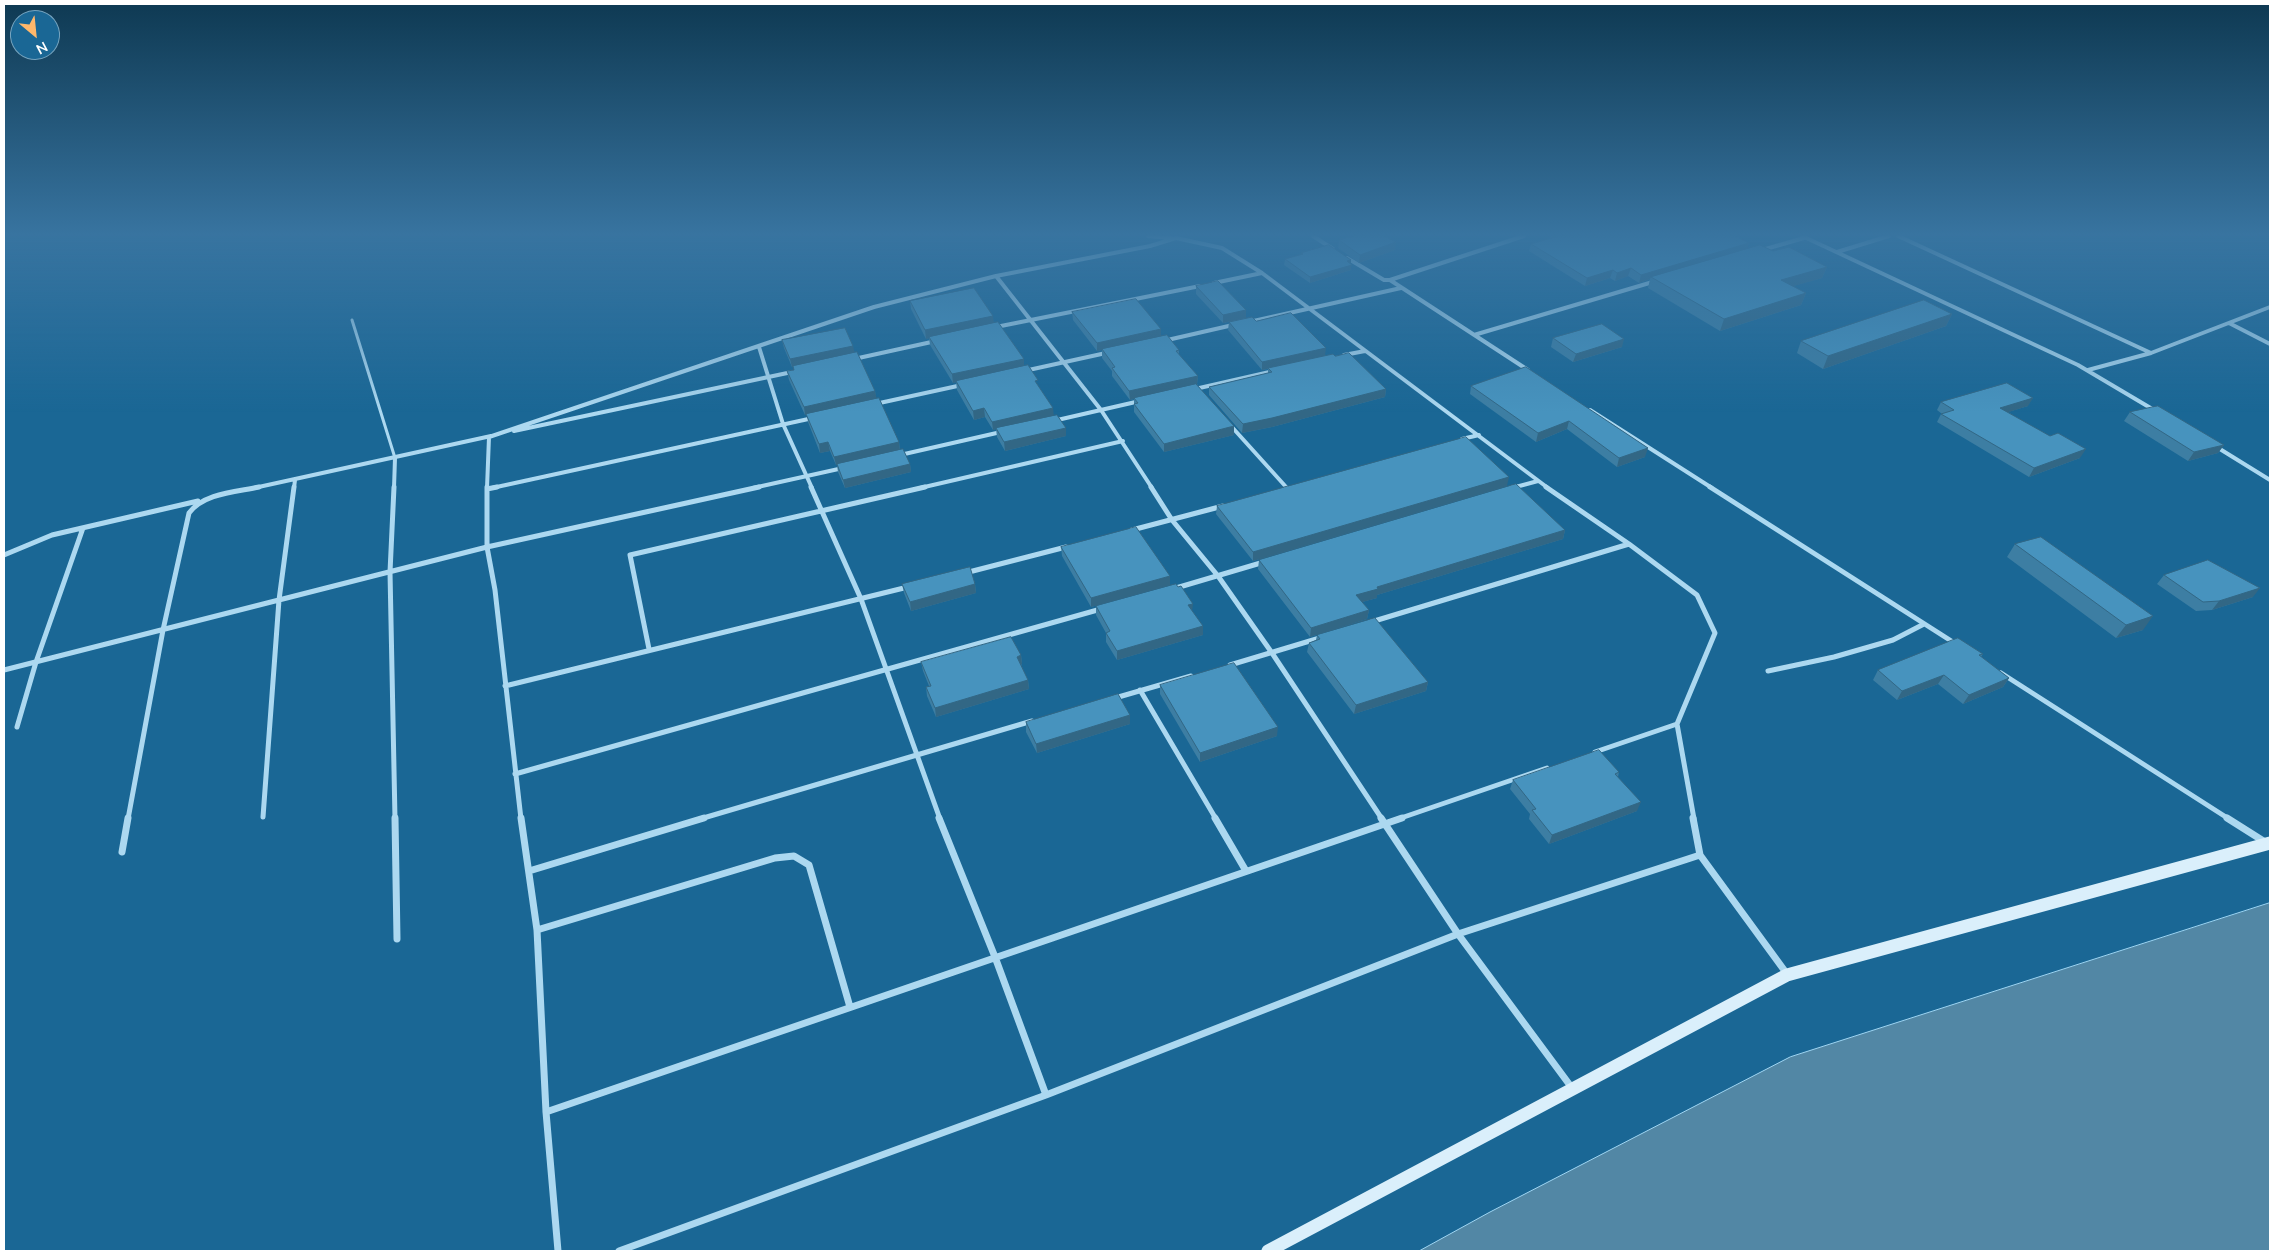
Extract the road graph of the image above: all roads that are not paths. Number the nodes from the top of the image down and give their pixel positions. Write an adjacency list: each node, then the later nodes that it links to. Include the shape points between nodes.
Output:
1 (923, 295): 22 (street, via 874,307)
2 (1010, 295): 13 (street)
3 (1156, 295): 13 (street)
4 (1292, 295): 11 (street)
5 (1372, 295): 11 (street)
6 (1412, 295): 18 (street)
7 (1610, 295): 18 (street)
8 (1928, 295): 30 (street)
9 (2025, 295): 25 (street)
10 (2270, 307): 15 (street)
11 (1311, 308): 14 (street); 23 (street)
12 (352, 320): 55 (lane)
13 (1030, 320): 17 (street); 28 (street)
14 (1244, 323)
15 (2229, 323): 21 (street); 25 (street)
16 (1235, 325): 20 (street)
17 (992, 328)
18 (1474, 335): 33 (street)
19 (943, 339): 27 (street)
20 (1158, 342)
21 (2270, 344)
22 (759, 347): 34 (street); 50 (street)
23 (1365, 351): 26 (street); 49 (street)
24 (1111, 352): 28 (street)
25 (2151, 353): 30 (street)
26 (1337, 357)
27 (846, 360)
28 (1063, 363): 32 (street); 42 (street)
29 (1281, 370): 36 (street)
30 (2088, 370): 43 (street)
31 (798, 371): 34 (street)
32 (1015, 374)
33 (1536, 375)
34 (769, 377): 46 (street); 50 (street)
35 (967, 384): 40 (street)
36 (1197, 388): 37 (street); 38 (street)
37 (1188, 391)
38 (1203, 396)
39 (1149, 399): 42 (street)
40 (870, 405)
41 (1584, 406): 86 (street)
42 (1101, 410): 45 (street); 52 (street)
43 (2162, 414)
44 (821, 416): 46 (street)
45 (1044, 423)
46 (783, 424): 57 (street); 63 (street)
47 (1229, 424): 62 (street)
48 (1006, 431): 54 (street)
49 (1479, 435): 51 (street); 60 (street)
50 (489, 437): 55 (street); 63 (street)
51 (1460, 440)
52 (1123, 441): 68 (street); 69 (street)
53 (2212, 444): 59 (street)
54 (891, 457)
55 (395, 458): 58 (street); 77 (street)
56 (853, 465): 57 (street)
57 (806, 476): 68 (street); 74 (street)
58 (295, 480): 66 (street); 83 (street)
59 (2270, 480)
60 (1538, 481): 64 (street); 72 (street)
61 (1296, 485): 62 (street)
62 (1287, 488): 65 (street)
63 (486, 489): 74 (street)
64 (1510, 489)
65 (1277, 491)
66 (208, 498): 70 (street); 87 (street, via 189,512)
67 (1229, 504): 69 (street)
68 (822, 509): 82 (street); 90 (street, via 630,555)
69 (1172, 520): 71 (street); 79 (street)
70 (83, 528): 75 (street, via 52,535); 92 (street)
71 (1125, 532)
72 (1629, 544): 85 (street); 103 (street, via 1697,595 1715,633)
73 (1068, 546): 78 (street)
74 (487, 548): 77 (street); 99 (street)
75 (4, 555)
76 (1274, 559): 79 (street)
77 (390, 572): 83 (street); 118 (street)
78 (955, 575)
79 (1218, 576): 81 (street); 91 (street)
80 (918, 585): 82 (street)
81 (1170, 589)
82 (861, 599): 90 (street); 95 (street)
83 (279, 600): 87 (street); 109 (street)
84 (1104, 608): 95 (street)
85 (1366, 624)
86 (1924, 624): 89 (street); 96 (street, via 1893,640)
87 (163, 630): 92 (street); 112 (street)
88 (1328, 636): 91 (street)
89 (1958, 645)
90 (649, 649): 99 (street)
91 (1272, 653): 93 (street); 110 (street)
92 (36, 662): 94 (street); 104 (street)
93 (1225, 666)
94 (4, 670)
95 (888, 670): 105 (street); 108 (street)
96 (1768, 672)
97 (2000, 672): 111 (street)
98 (1196, 674): 100 (street)
99 (506, 686): 108 (street)
100 (1140, 690): 101 (street); 115 (street)
101 (1112, 698)
102 (1037, 720): 105 (street)
103 (1677, 724): 106 (street); 113 (street)
104 (17, 727)
105 (916, 754): 114 (street); 119 (street)
106 (1583, 756)
107 (1555, 765): 110 (street)
108 (516, 774): 114 (street)
109 (263, 817)
110 (1386, 823): 115 (street); 117 (street)
111 (2269, 844): 120 (street)
112 (122, 852)
113 (1700, 855): 117 (street); 120 (street)
114 (529, 871): 116 (street)
115 (1246, 871): 119 (street)
116 (537, 930): 121 (street, via 775,858 794,856 810,865); 124 (street)
117 (1458, 934): 122 (street); 123 (street)
118 (397, 938)
119 (995, 957): 121 (street); 123 (street)
120 (1788, 975): 122 (street)
121 (850, 1007): 124 (street)
122 (1572, 1089): 127 (street)
123 (1046, 1095): 126 (street)
124 (546, 1112): 125 (street)
125 (558, 1251)
126 (619, 1251)
127 (1268, 1251)

